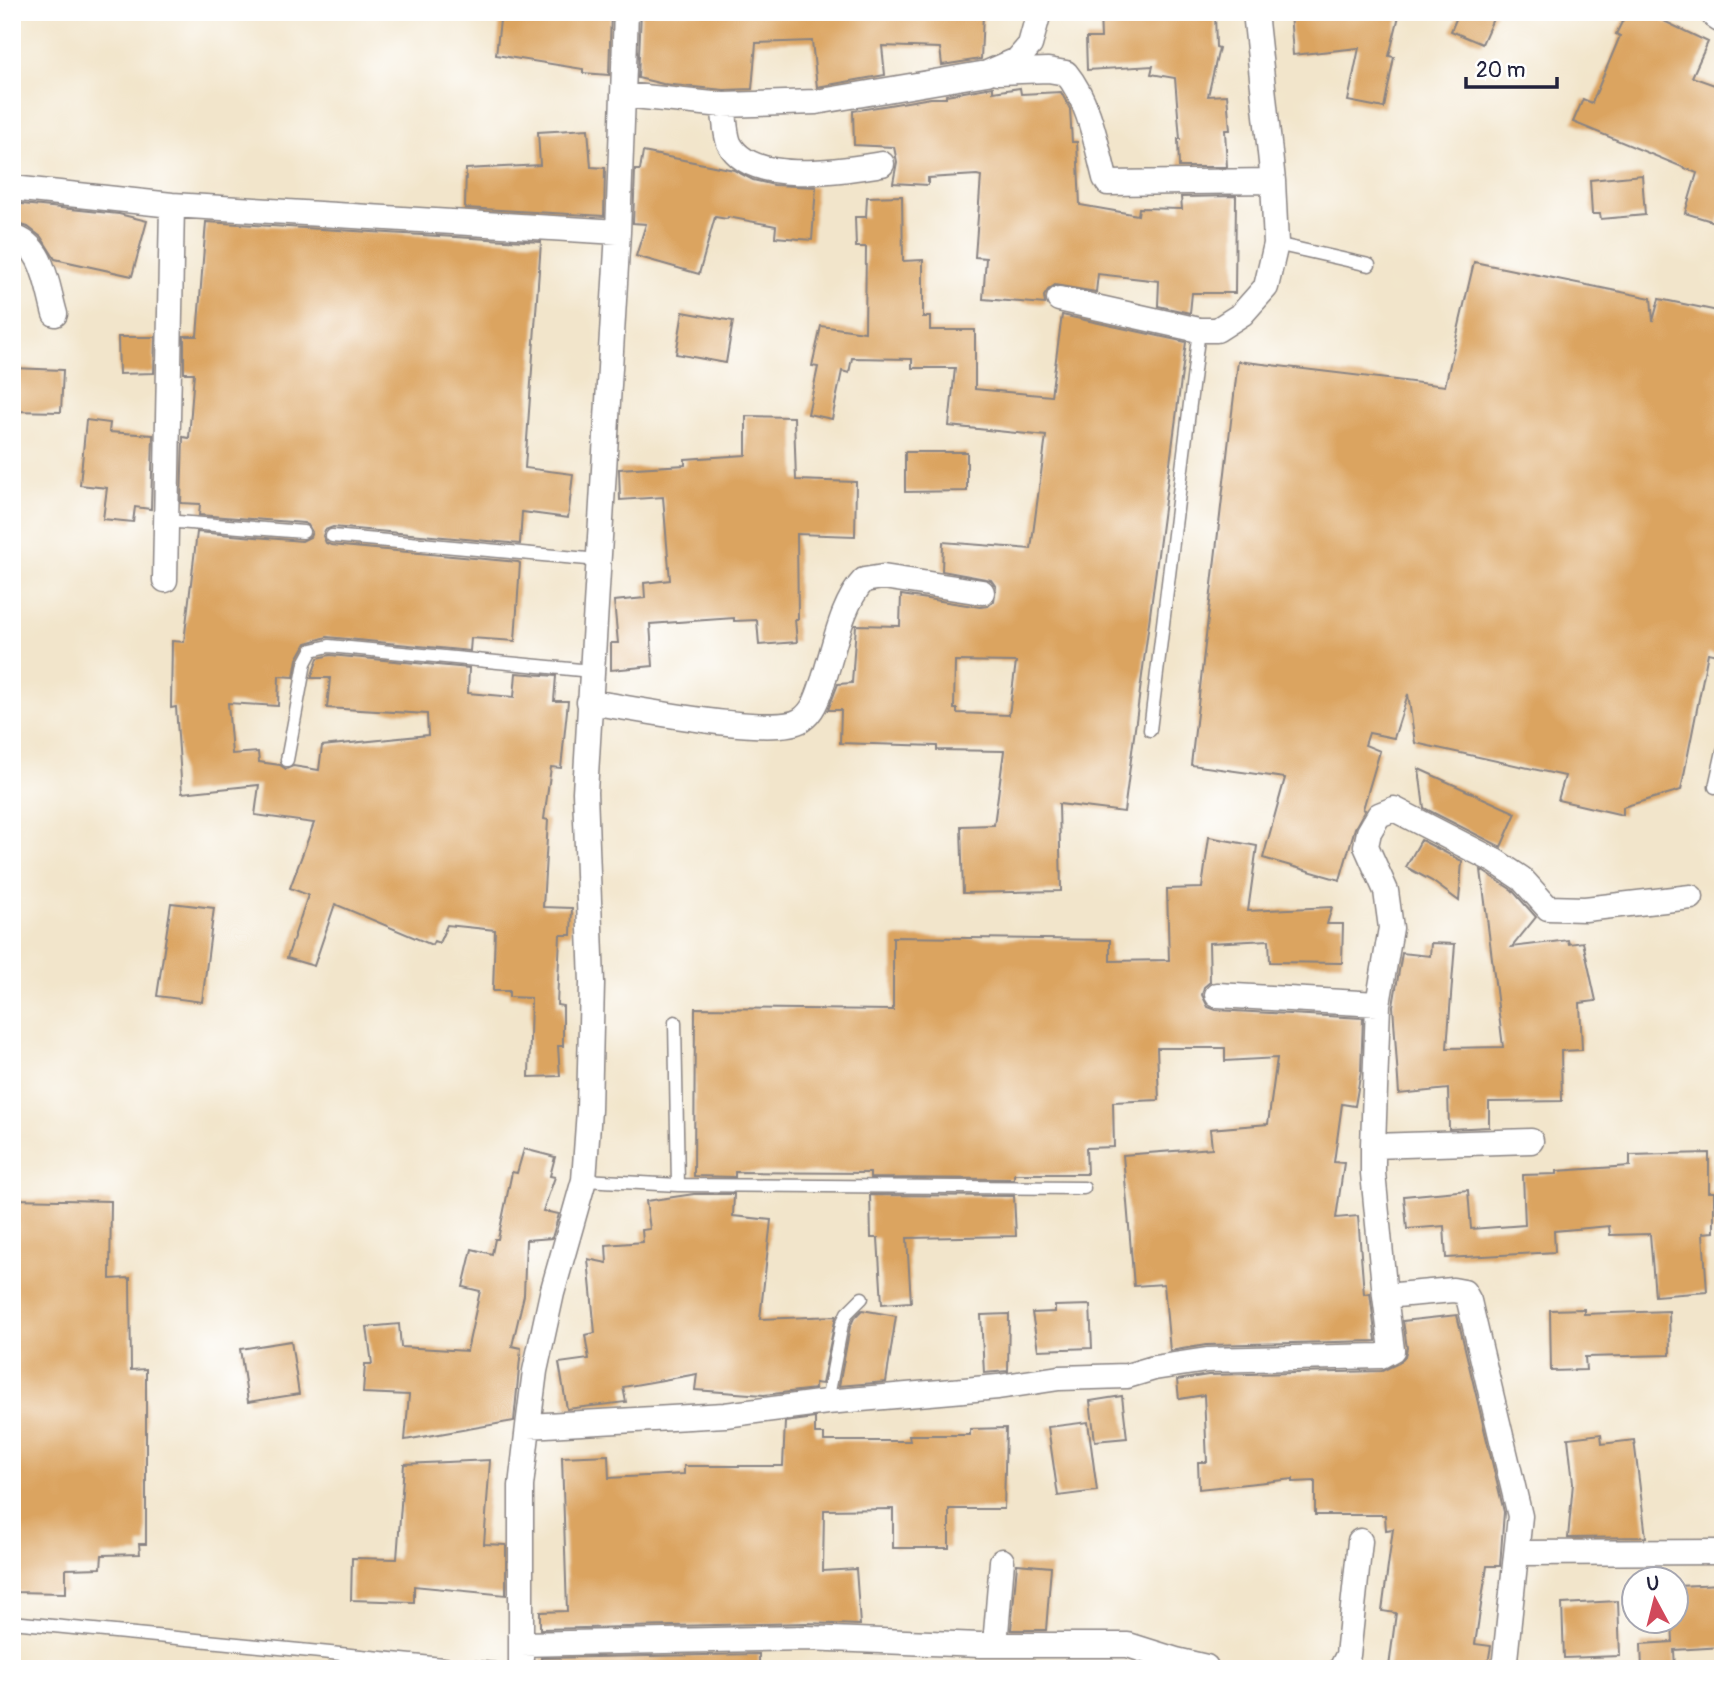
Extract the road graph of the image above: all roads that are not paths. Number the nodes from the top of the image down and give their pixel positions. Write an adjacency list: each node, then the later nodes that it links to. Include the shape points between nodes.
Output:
1 (626, 12): 5 (street)
2 (1039, 12): 4 (street, via 1030,45 1017,60)
3 (1255, 12): 8 (street)
4 (987, 73): 6 (street, via 816,102); 8 (street, via 1066,73 1076,85 1108,183)
5 (624, 95): 6 (street); 11 (street)
6 (723, 105): 7 (street, via 729,142 754,164 829,172)
7 (882, 164)
8 (1273, 181): 13 (street)
9 (12, 188): 10 (street)
10 (172, 205): 11 (street); 18 (street)
11 (618, 232): 21 (street)
12 (12, 237): 16 (street, via 23,239 36,251)
13 (1276, 244): 14 (lane); 17 (street, via 1266,287 1242,314 1217,330)
14 (1369, 265)
15 (1059, 299): 17 (street)
16 (55, 314)
17 (1199, 330): 26 (lane)
18 (165, 521): 19 (lane); 22 (street)
19 (303, 532)
20 (332, 536): 21 (lane)
21 (599, 560): 24 (street)
22 (165, 580)
23 (982, 592): 25 (street, via 883,577 864,580 850,599 814,706 800,721 774,727 745,726)
24 (592, 671): 25 (street); 28 (lane, via 329,646 312,650 304,663)
25 (589, 702): 36 (street, via 585,792 592,983)
26 (1150, 730)
27 (1723, 751): 29 (lane)
28 (287, 760)
29 (1715, 787)
30 (1690, 897): 32 (street, via 1586,909 1548,908 1522,879 1495,861 1394,809 1388,811 1379,815 1366,846 1386,891 1391,928)
31 (1217, 995): 32 (street)
32 (1378, 1004): 35 (street)
33 (675, 1022): 37 (lane)
34 (1531, 1141): 35 (street)
35 (1373, 1146): 39 (street)
36 (584, 1180): 37 (lane); 42 (street, via 552,1293)
37 (678, 1185): 38 (lane)
38 (1084, 1188)
39 (1385, 1296): 41 (street, via 1392,1350 1381,1356 1207,1360 1127,1376 1059,1378); 45 (street, via 1453,1290 1464,1292 1469,1301 1520,1516)
40 (862, 1298): 41 (lane, via 842,1324)
41 (827, 1402): 42 (street, via 725,1415)
42 (528, 1426): 48 (street, via 521,1486)
43 (1360, 1541): 53 (street, via 1348,1655)
44 (1723, 1552): 45 (street)
45 (1517, 1553): 54 (street)
46 (1002, 1561): 49 (street)
47 (12, 1622): 51 (lane)
48 (521, 1644): 49 (street, via 806,1638); 52 (street)
49 (995, 1645): 50 (street, via 1128,1645)
50 (1206, 1667)
51 (494, 1669)
52 (521, 1669)
53 (1341, 1669)
54 (1504, 1669)

